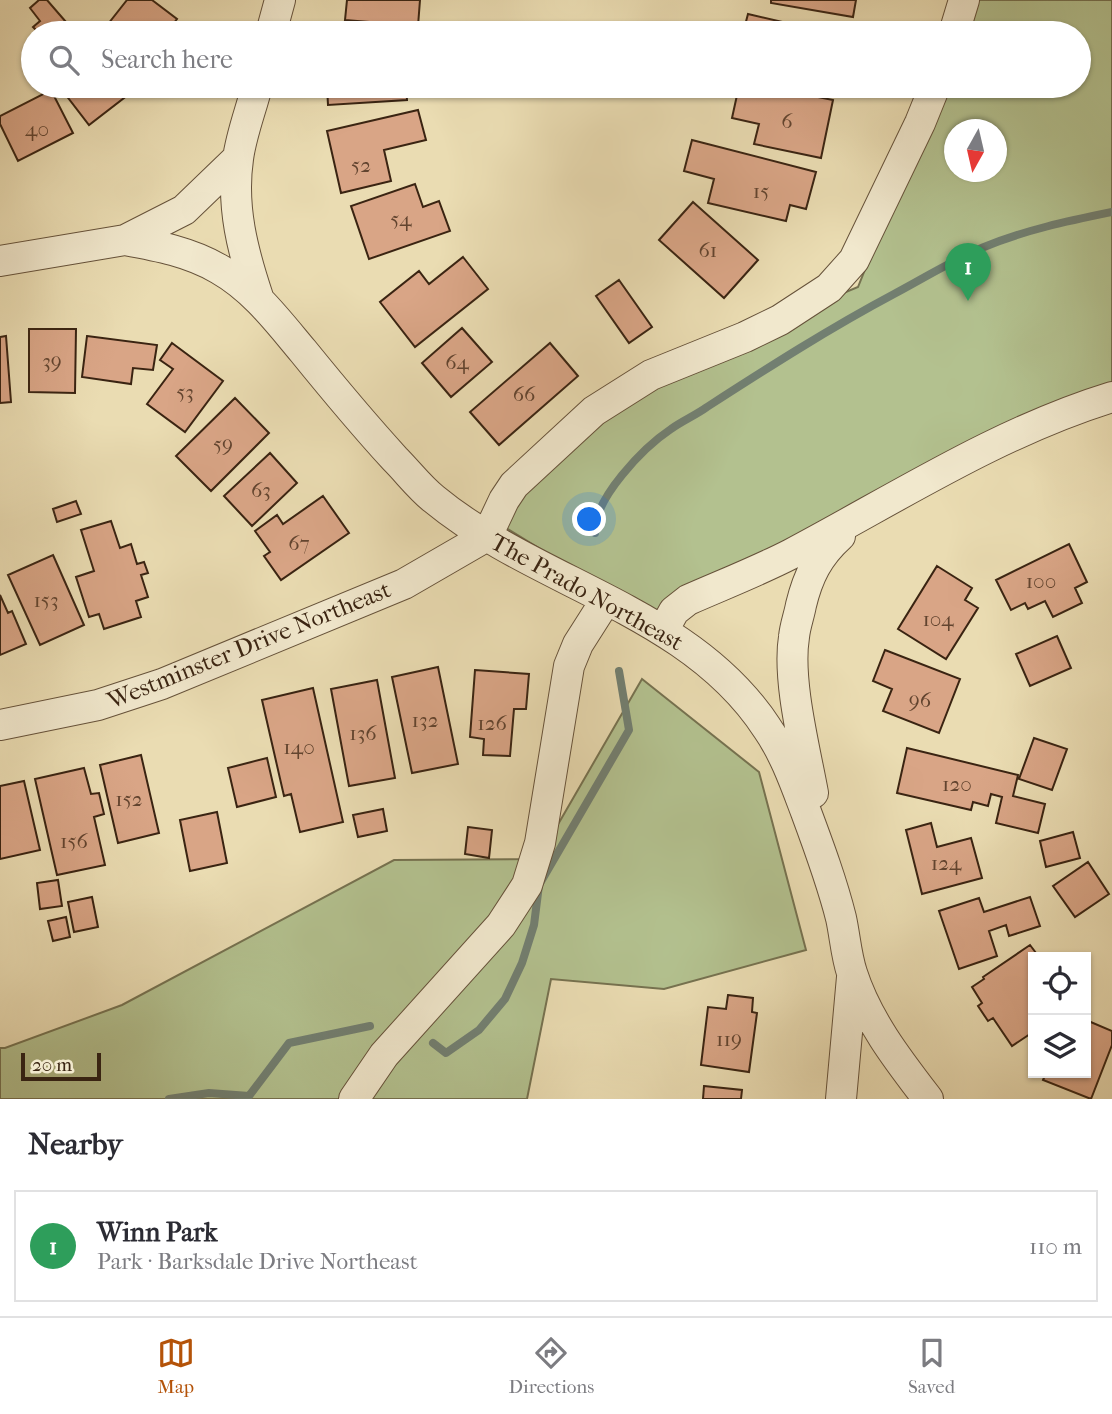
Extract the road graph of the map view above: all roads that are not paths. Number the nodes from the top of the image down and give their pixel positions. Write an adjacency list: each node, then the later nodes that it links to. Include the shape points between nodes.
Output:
1 (280, 0): 3 (street)
2 (964, 0): 4 (street)
3 (274, 21)
4 (958, 21)
5 (254, 98): 7 (street)
6 (930, 98): 13 (street, via 854,260 829,288 780,320 651,375 594,411 514,485)
7 (238, 158): 8 (street, The Prado Northeast, via 184,210); 10 (street, The Prado Northeast, via 239,232)
8 (125, 240): 9 (street, The Prado Northeast); 10 (street, The Prado Northeast, via 192,256)
9 (0, 261)
10 (258, 297): 13 (street, The Prado Northeast, via 361,422 431,497)
11 (1112, 397): 12 (street, via 1019,433)
12 (869, 509): 15 (street, via 789,555 688,600 674,611); 17 (street, via 814,565 793,639 794,691)
13 (487, 536): 14 (street, The Prado Northeast); 16 (street, Westminster Drive Northeast, via 404,584 162,684 98,705)
14 (606, 600): 15 (street, The Prado Northeast); 19 (street, via 569,666 540,843 527,885 501,925 384,1055)
15 (663, 631): 17 (street, The Prado Northeast, via 699,655 767,728 789,768)
16 (0, 725)
17 (826, 866): 18 (street, The Prado Northeast)
18 (852, 974): 20 (street, The Prado Northeast); 21 (street, The Prado Northeast, via 873,1023)
19 (354, 1099)
20 (841, 1099)
21 (928, 1099)

